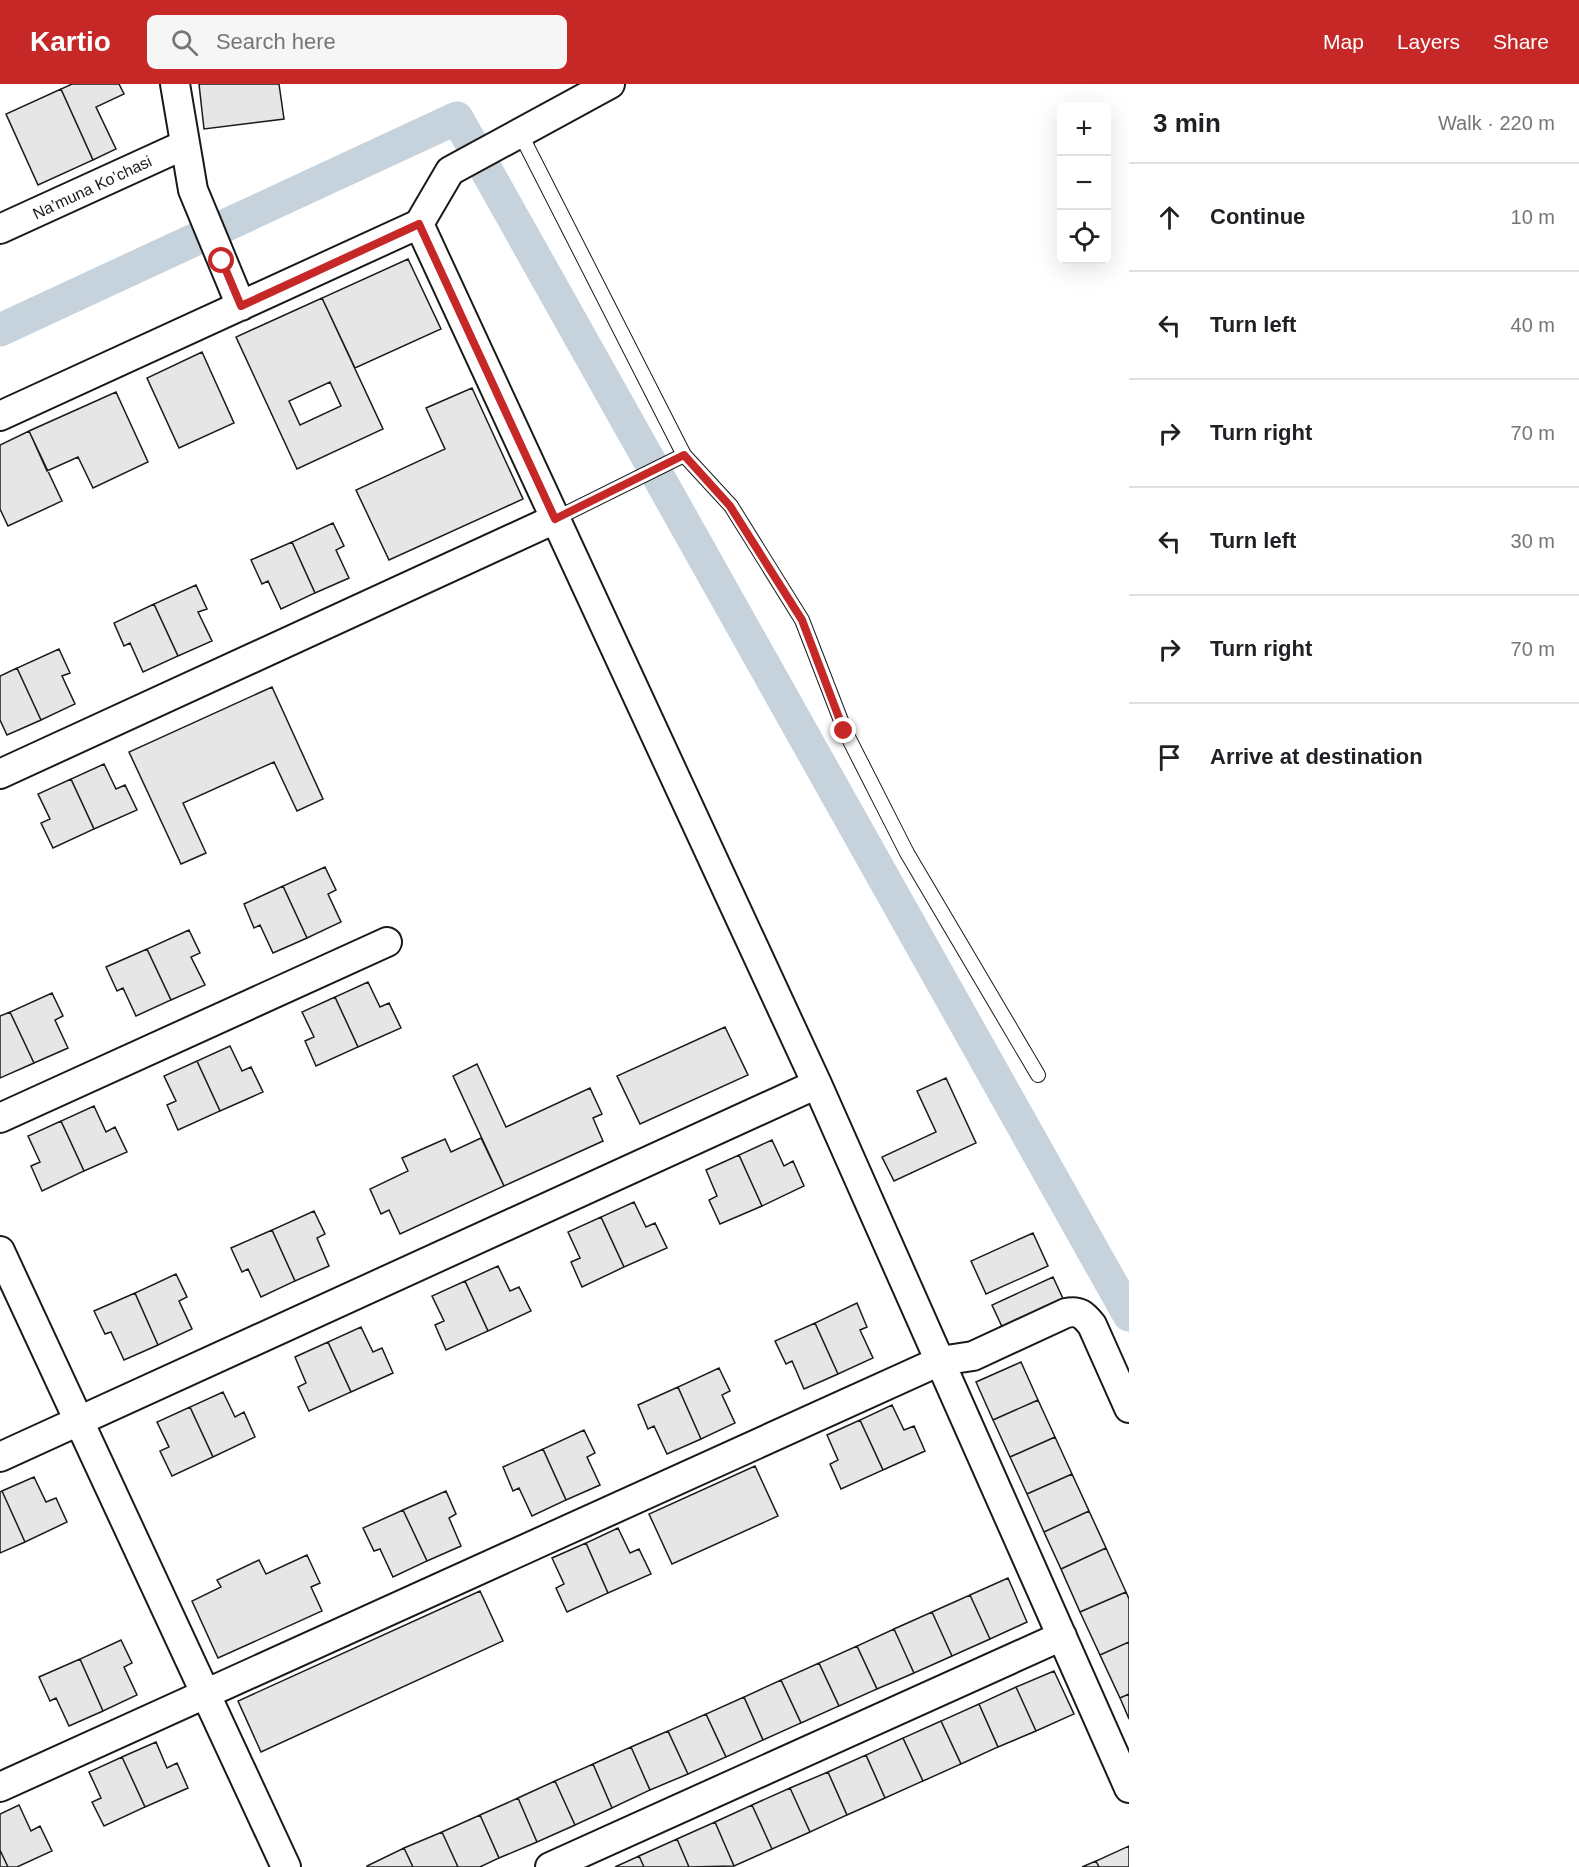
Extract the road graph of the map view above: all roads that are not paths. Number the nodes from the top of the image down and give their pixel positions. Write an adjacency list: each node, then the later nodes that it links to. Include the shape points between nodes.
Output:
1 (175, 84): 4 (street)
2 (610, 84): 3 (street)
3 (520, 133): 5 (street, via 450,171); 9 (lane)
4 (184, 145): 6 (street, Na’muna Ko’chasi); 7 (street, via 193,190)
5 (419, 224): 7 (street); 10 (street)
6 (0, 229)
7 (241, 306): 8 (street)
8 (0, 416)
9 (684, 455): 10 (lane); 13 (lane, via 730,506 802,620 844,731 907,853)
10 (555, 519): 11 (street); 14 (street)
11 (0, 774)
12 (387, 942): 15 (street)
13 (1038, 1075)
14 (817, 1084): 17 (street); 19 (street)
15 (0, 1118)
16 (0, 1251): 19 (street)
17 (940, 1360): 18 (street, via 973,1356 1074,1311 1092,1325); 21 (street); 22 (street)
18 (1129, 1408)
19 (79, 1421): 20 (street); 22 (street)
20 (0, 1457)
21 (1062, 1636): 24 (street); 26 (street)
22 (206, 1694): 23 (street); 25 (street)
23 (0, 1787)
24 (1129, 1788)
25 (286, 1867)
26 (550, 1867)

